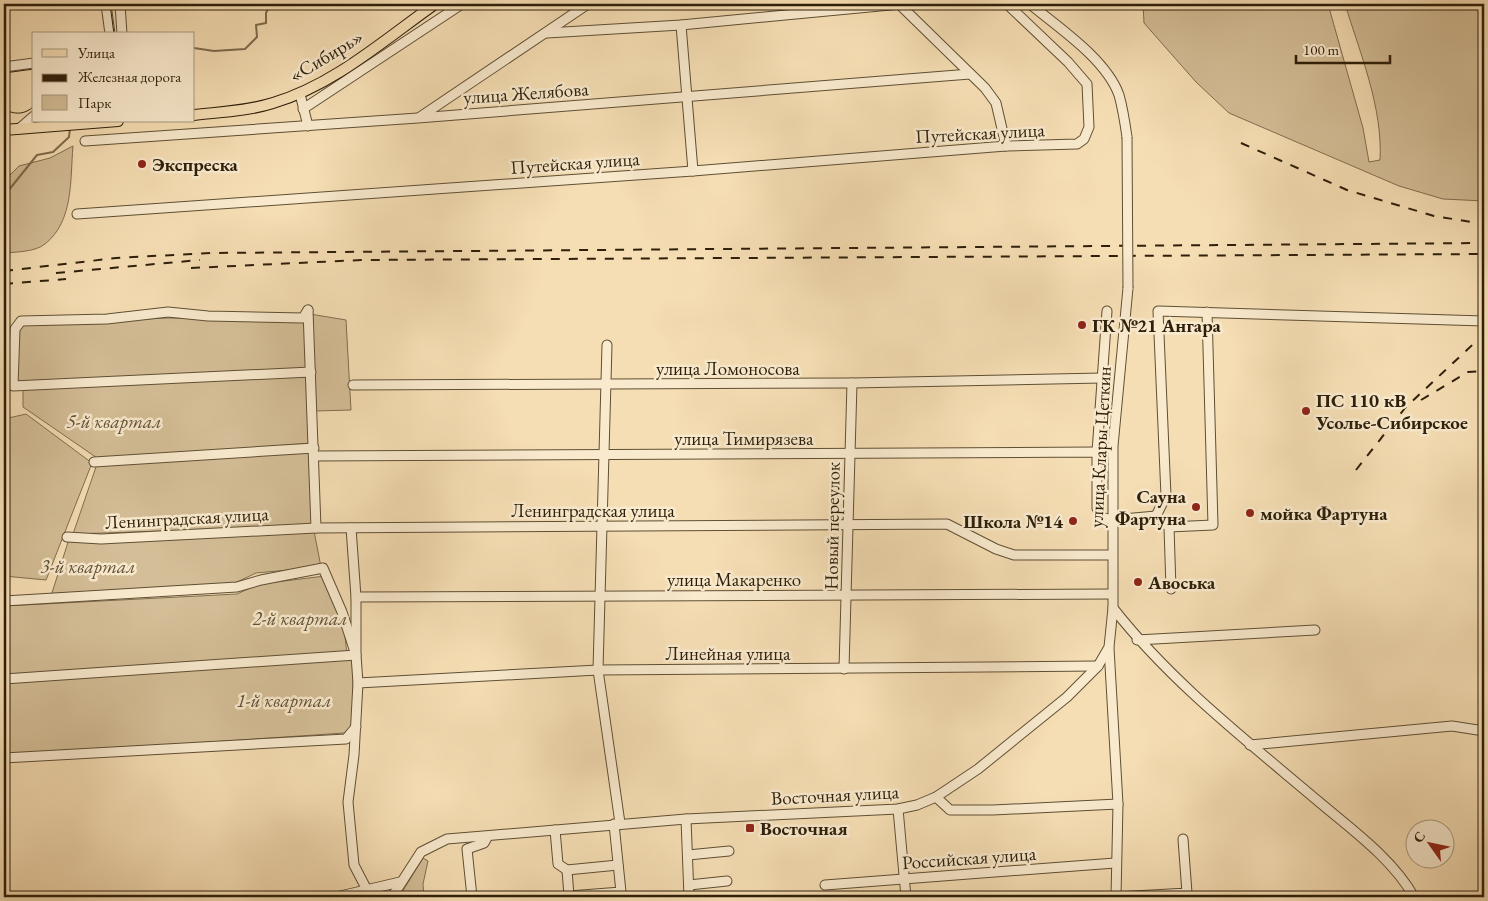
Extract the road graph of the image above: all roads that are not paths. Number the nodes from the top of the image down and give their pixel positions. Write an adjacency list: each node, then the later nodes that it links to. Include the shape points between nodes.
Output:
1 (106, 4): 10 (street)
2 (120, 4): 11 (street)
3 (435, 4): 16 (main road, «Сибирь», via 333,76)
4 (462, 4): 18 (street)
5 (588, 4): 12 (street)
6 (900, 4): 9 (street); 15 (street)
7 (1008, 4): 28 (street, Путейская улица, via 1087,84 1089,127 1084,139 1077,144)
8 (1030, 4): 46 (street, улица Клары Цеткин, bridge, via 1089,52 1103,70 1118,93 1127,137 1128,288 1116,402)
9 (681, 25): 12 (street); 17 (street)
10 (110, 32)
11 (122, 32)
12 (547, 33): 21 (street)
13 (32, 63): 14 (street)
14 (4, 67)
15 (970, 74): 17 (street, улица Желябова); 28 (street, via 996,103)
16 (300, 94): 18 (street); 19 (main road, «Сибирь», via 256,107)
17 (688, 97): 21 (street, улица Желябова); 29 (street)
18 (303, 109): 24 (street)
19 (195, 115)
20 (32, 118): 25 (street)
21 (418, 118): 24 (street, улица Желябова)
22 (107, 122): 23 (main road)
23 (43, 124): 25 (main road)
24 (308, 126): 27 (street, улица Желябова)
25 (19, 129): 26 (main road)
26 (4, 130)
27 (85, 141)
28 (1006, 146): 29 (street, Путейская улица)
29 (693, 171): 30 (street, Путейская улица)
30 (76, 214)
31 (1107, 311): 36 (street)
32 (1207, 312): 33 (street); 45 (street, via 1158,310 1166,496); 49 (street, via 1213,525)
33 (1484, 321)
34 (607, 345): 39 (street)
35 (311, 372): 35 (street, via 308,310 303,318 168,312 107,319 22,321 15,329 13,386); 40 (street)
36 (1102, 378): 37 (street, улица Ломоносова); 41 (street)
37 (852, 383): 39 (street, улица Ломоносова); 42 (street, Новый переулок)
38 (353, 385): 39 (street, улица Ломоносова)
39 (605, 385): 43 (street)
40 (314, 452): 43 (street, улица Тимирязева); 44 (street, улица Тимирязева); 50 (street)
41 (1097, 452): 42 (street, улица Тимирязева); 46 (street, via 1097,508 1102,517)
42 (850, 454): 43 (street, улица Тимирязева); 47 (street, Новый переулок)
43 (603, 455): 48 (street)
44 (94, 462)
45 (1156, 516): 46 (street); 49 (street)
46 (1112, 520): 53 (street, улица Клары Цеткин)
47 (848, 525): 48 (street, Ленинградская улица); 53 (street, Ленинградская улица, via 948,524 1014,555); 56 (street, Новый переулок)
48 (601, 526): 51 (street, Ленинградская улица); 57 (street)
49 (1169, 527): 54 (street)
50 (316, 528): 51 (street, Ленинградская улица); 52 (street, Ленинградская улица, via 101,539)
51 (351, 528): 58 (street)
52 (67, 536)
53 (1112, 555): 55 (street, улица Клары Цеткин)
54 (1171, 589)
55 (1112, 594): 56 (street, улица Макаренко); 60 (street, улица Клары Цеткин)
56 (847, 595): 57 (street, улица Макаренко); 66 (street, Новый переулок)
57 (600, 596): 58 (street, улица Макаренко); 67 (street)
58 (356, 597): 64 (street)
59 (4, 601): 64 (street, via 237,587 323,568)
60 (1112, 608): 62 (street); 63 (street, Восточная улица)
61 (1315, 630): 62 (street)
62 (1137, 640): 72 (street)
63 (1109, 647): 65 (street, Восточная улица); 75 (street)
64 (356, 655): 68 (street); 69 (street)
65 (1098, 666): 66 (street, Линейная улица); 74 (street, Восточная улица, via 1067,697 978,769)
66 (844, 669): 67 (street, Линейная улица)
67 (598, 670): 69 (street, Линейная улица); 78 (street)
68 (4, 679)
69 (358, 683): 70 (street)
70 (356, 727): 73 (street, via 346,739); 92 (street, via 348,802 354,865)
71 (1484, 731): 72 (street, via 1452,726)
72 (1250, 745): 99 (street, via 1358,835 1405,881)
73 (4, 758)
74 (936, 798): 75 (street, via 950,810); 76 (street, Восточная улица)
75 (1118, 804): 84 (street)
76 (898, 809): 77 (street, Восточная улица); 87 (street)
77 (686, 818): 78 (street, Восточная улица); 83 (street)
78 (617, 824): 79 (street, Восточная улица); 85 (street)
79 (556, 830): 80 (street, Восточная улица); 86 (street, via 558,864)
80 (488, 836): 89 (street, Восточная улица, via 447,839 433,844 421,852); 95 (street, via 484,844 468,849)
81 (1183, 839): 98 (street, via 1187,893)
82 (729, 852): 83 (street)
83 (688, 855): 90 (street)
84 (1115, 863): 87 (street, Российская улица); 98 (street)
85 (618, 865): 86 (street); 86 (street, via 621,892 569,896)
86 (567, 870)
87 (904, 879): 91 (street, Российская улица); 97 (street)
88 (727, 881): 90 (street)
89 (400, 882): 92 (street); 94 (street, Восточная улица)
90 (689, 885): 96 (street)
91 (825, 885)
92 (367, 890): 93 (street)
93 (336, 897)
94 (392, 897)
95 (472, 897)
96 (689, 897)
97 (906, 897)
98 (1116, 897)
99 (1414, 897)

